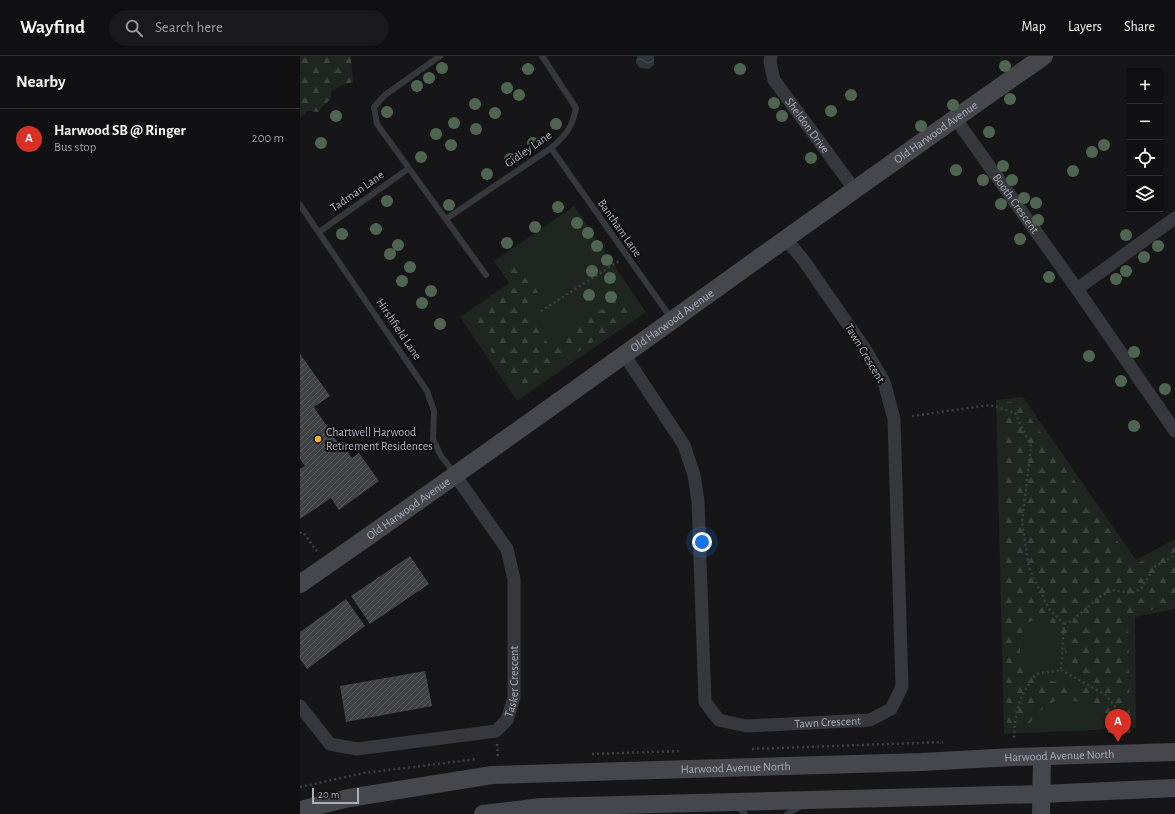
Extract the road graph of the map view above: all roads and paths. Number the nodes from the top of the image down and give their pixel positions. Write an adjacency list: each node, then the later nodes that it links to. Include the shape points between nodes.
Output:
1 (440, 56): 7 (lane, via 384,95 374,107 377,124)
2 (542, 56): 6 (lane, Gidley Lane, via 576,108 572,124 563,138)
3 (771, 56): 8 (street, Sheldon Drive, via 774,80)
4 (1044, 56): 5 (main road, Old Harwood Avenue)
5 (955, 118): 8 (main road, Old Harwood Avenue); 16 (street, Booth Crescent)
6 (550, 148): 11 (lane, Gidley Lane); 14 (lane, Bantham Lane)
7 (408, 169): 11 (lane); 12 (lane, Tadman Lane)
8 (855, 190): 13 (main road, Old Harwood Avenue)
9 (300, 205): 12 (lane, Hirshfield Lane)
10 (1175, 218): 16 (street)
11 (446, 219): 15 (lane)
12 (319, 232): 22 (lane, Hirshfield Lane, via 427,391 434,411 433,438)
13 (786, 240): 18 (main road, Old Harwood Avenue); 19 (street, Tawn Crescent, via 804,261 865,349 884,382 894,419 902,687 891,709 870,720 746,726 719,720 705,702 698,501 694,474 684,445)
14 (626, 256): 17 (path); 18 (lane, Bantham Lane)
15 (486, 276)
16 (1077, 288): 21 (street, Booth Crescent)
17 (541, 311)
18 (672, 321): 19 (main road, Old Harwood Avenue)
19 (626, 356): 22 (main road, Old Harwood Avenue)
20 (912, 416): 27 (path, via 990,405 1015,413 1031,446 1022,522 1029,568 1049,609)
21 (1175, 430)
22 (455, 475): 25 (main road, Old Harwood Avenue); 29 (street, Tasker Crescent, via 507,549 514,579 514,698 507,720 496,731 356,749 330,744)
23 (300, 533): 25 (path, via 303,532)
24 (1175, 556): 27 (path, via 1154,567 1141,589 1131,594 1112,590 1099,597 1074,620)
25 (327, 565): 26 (main road, Old Harwood Avenue)
26 (300, 584)
27 (1064, 624): 28 (path)
28 (1062, 670): 30 (path, via 1036,674 1022,694 1015,714); 32 (path, via 1106,695 1120,713)
29 (300, 706)
30 (1014, 740)
31 (1175, 752): 32 (main road, Harwood Avenue North)
32 (1128, 753): 33 (main road, Harwood Avenue North)
33 (1042, 756): 35 (main road); 38 (main road, Harwood Avenue North, via 492,775 348,798)
34 (1175, 788): 35 (main road)
35 (1041, 794): 36 (main road); 42 (main road)
36 (812, 799): 37 (main road); 41 (lane)
37 (732, 801): 39 (main road, via 541,807); 40 (lane)
38 (300, 810)
39 (484, 814)
40 (745, 814)
41 (787, 814)
42 (1041, 814)

